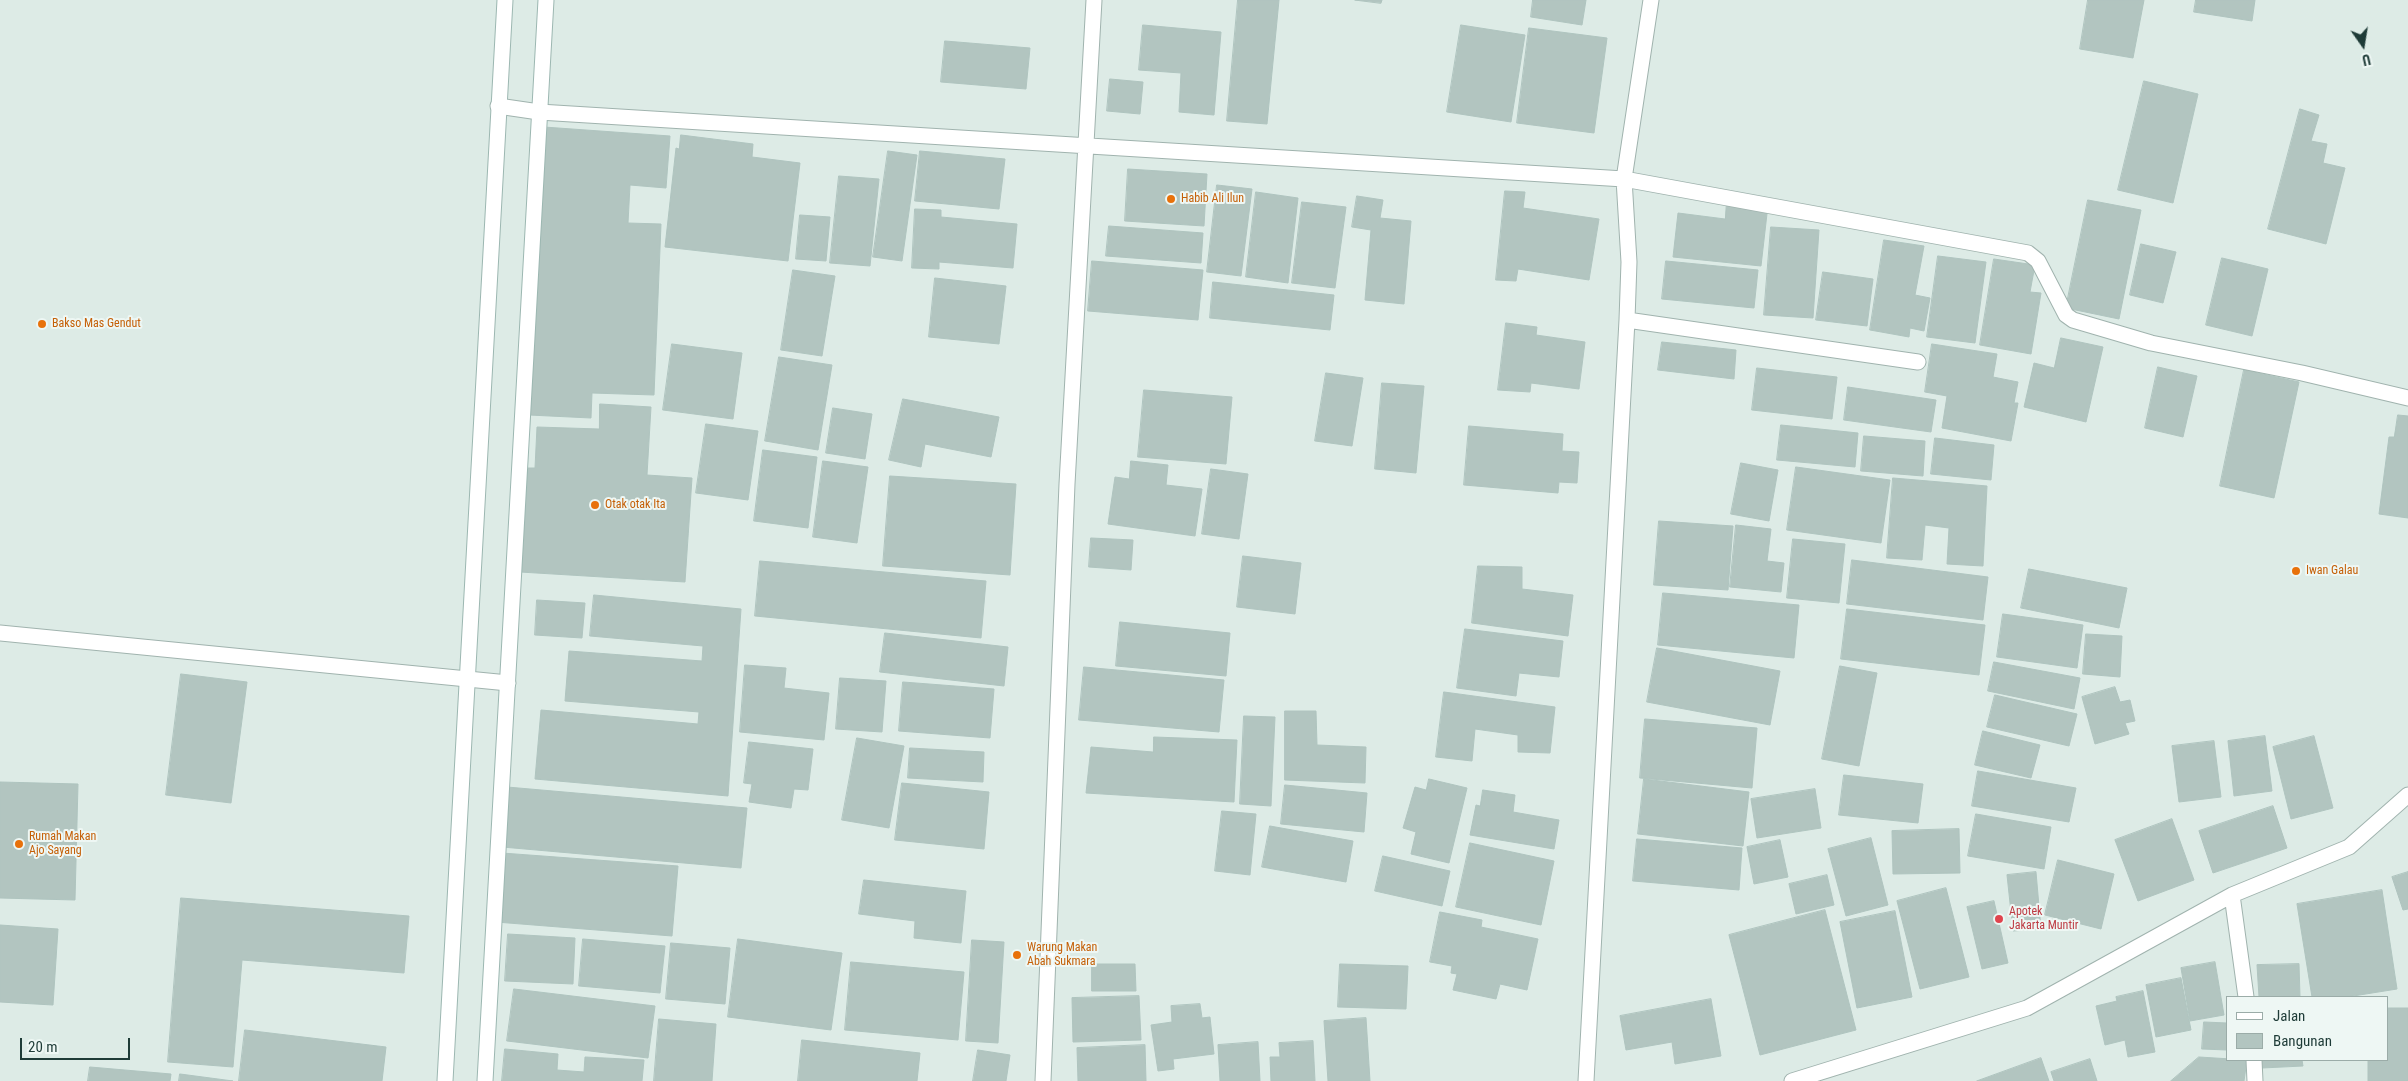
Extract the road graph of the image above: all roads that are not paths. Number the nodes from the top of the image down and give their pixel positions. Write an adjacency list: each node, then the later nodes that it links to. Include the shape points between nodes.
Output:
1 (505, 0): 5 (street)
2 (546, 0): 6 (street)
3 (1094, 0): 7 (street)
4 (1651, 0): 8 (street)
5 (498, 106): 6 (street); 13 (street)
6 (539, 112): 7 (street); 14 (street)
7 (1085, 144): 8 (street); 21 (street)
8 (1624, 179): 9 (street); 11 (street, via 2028,253 2038,261 2066,314 2073,320 2151,343)
9 (1627, 320): 10 (street); 22 (street)
10 (1918, 362)
11 (2408, 398)
12 (0, 633): 13 (street)
13 (466, 678): 14 (street); 19 (street)
14 (508, 683): 20 (street)
15 (2408, 795): 16 (street, via 2349,847)
16 (2232, 894): 17 (street); 23 (street, via 2027,1008)
17 (2246, 996)
18 (2254, 1061): 24 (street)
19 (444, 1081)
20 (484, 1081)
21 (1043, 1081)
22 (1586, 1081)
23 (1792, 1081)
24 (2256, 1081)

